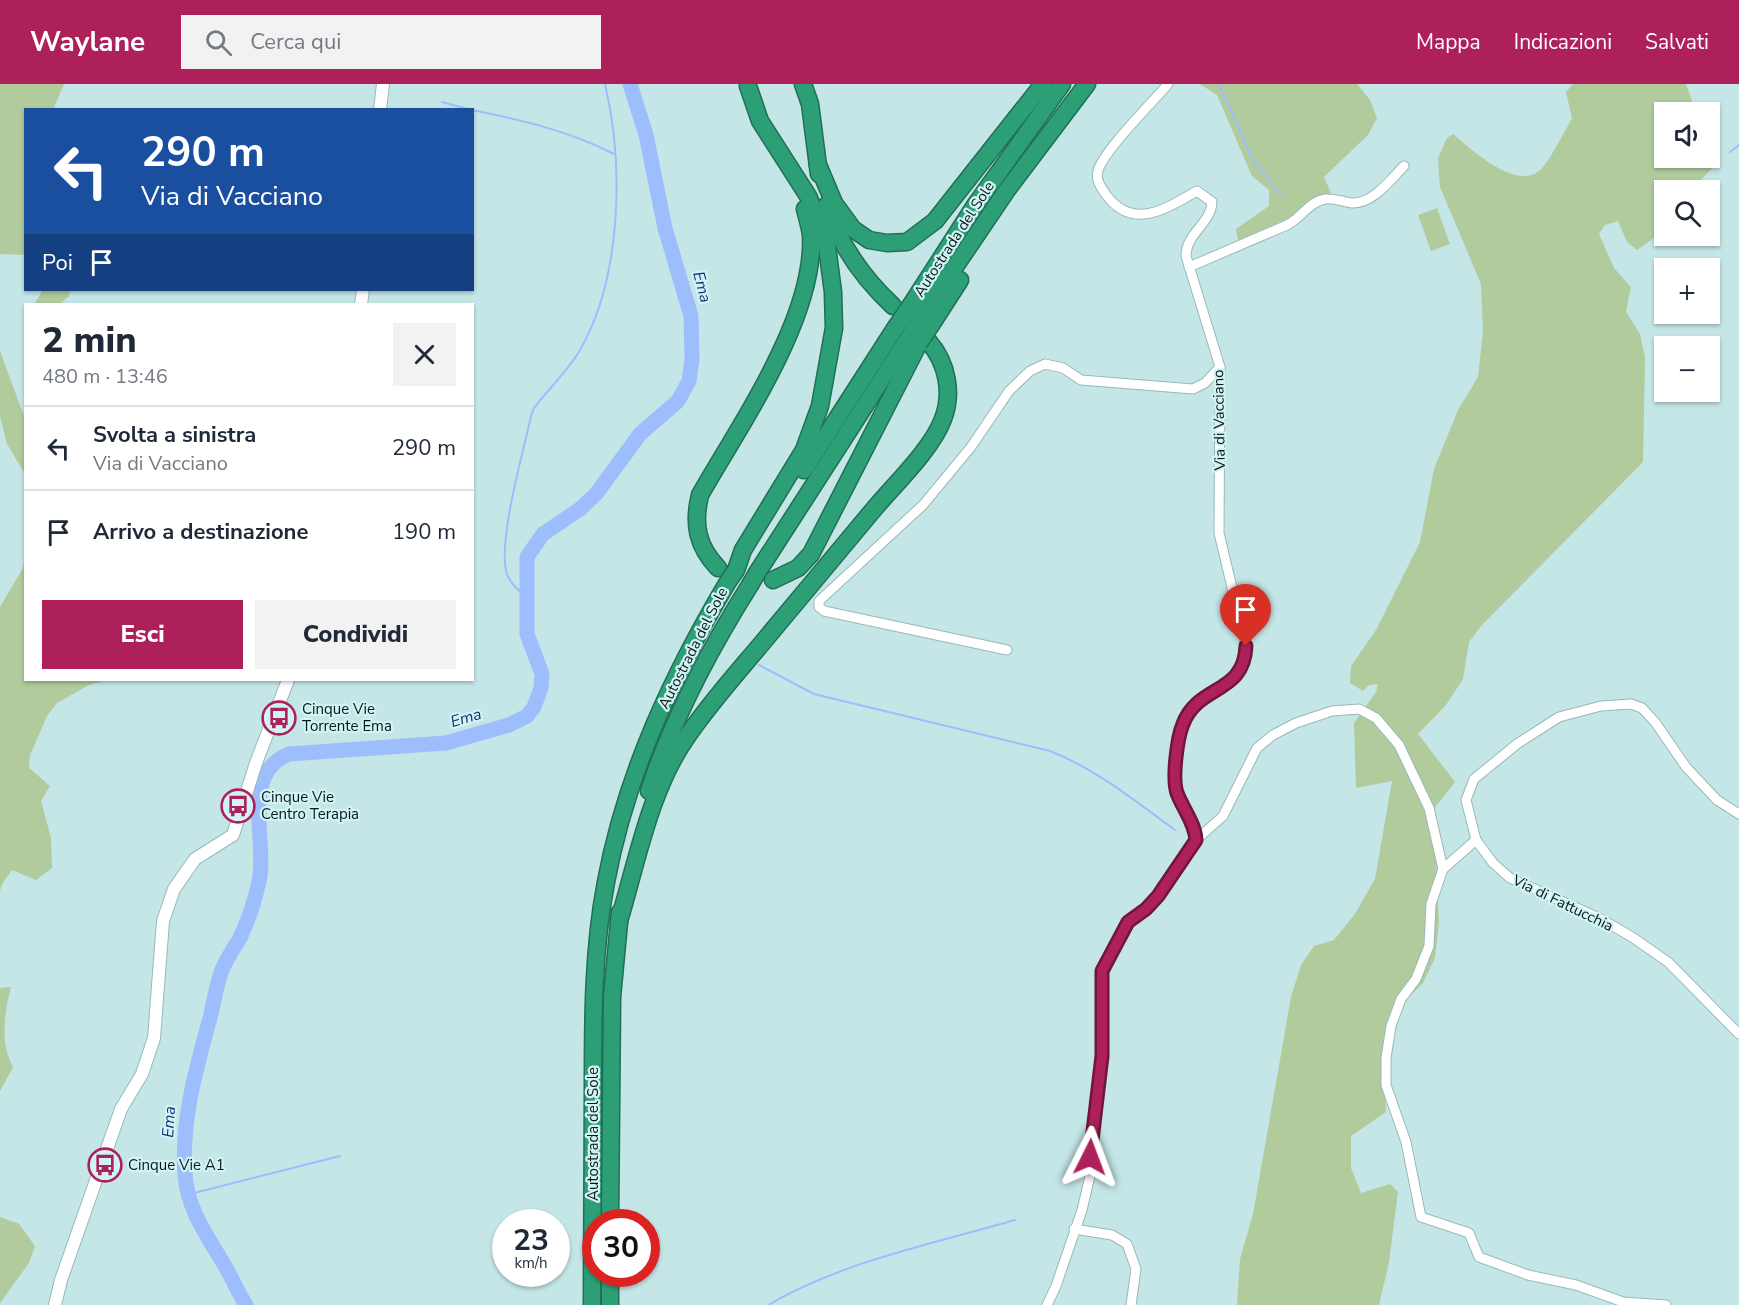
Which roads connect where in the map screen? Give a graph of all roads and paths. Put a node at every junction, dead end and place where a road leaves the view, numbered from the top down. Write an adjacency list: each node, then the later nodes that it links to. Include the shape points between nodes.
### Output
1 (382, 84): 8 (street)
2 (803, 84): 10 (highway, via 810,104)
3 (1043, 84): 10 (highway, via 935,221 907,242 869,240 853,229 834,203)
4 (1062, 84): 14 (highway, Autostrada del Sole, via 976,204)
5 (1087, 84): 14 (highway, Autostrada del Sole, via 1007,190)
6 (1168, 84): 12 (street, Via di Vacciano, via 1097,171 1099,185 1113,203 1134,215 1150,214 1197,191 1207,195 1212,202 1211,212 1186,246)
7 (748, 86): 9 (highway, via 760,121)
8 (380, 108)
9 (786, 160): 17 (highway, via 808,196 826,239 834,328 820,406 804,450); 17 (highway, via 811,235 800,302 784,344 699,495 695,515 702,548)
10 (818, 165): 13 (highway, via 831,216 844,246)
11 (1404, 166): 12 (street, via 1366,201 1325,199 1287,225)
12 (1189, 267): 16 (street, Via di Vacciano)
13 (892, 306)
14 (922, 315): 15 (highway, Autostrada del Sole, bridge)
15 (914, 337): 17 (highway, Autostrada del Sole); 18 (highway, Autostrada del Sole); 18 (highway, via 819,541 798,568); 25 (highway, via 940,359 947,383 947,406 940,426 686,738 653,808)
16 (1220, 367): 19 (street, via 1193,389 1081,380 1063,368 1045,364 1030,371 1009,391 971,447 924,505 819,601 824,610); 22 (street, Via di Vacciano, via 1219,533 1246,646 1245,661 1230,683 1194,704 1182,725 1176,791)
17 (727, 573): 31 (highway, Autostrada del Sole, via 652,730 627,796 606,883 594,998)
18 (760, 579): 25 (highway, Autostrada del Sole, via 711,650 668,738 639,821)
19 (1007, 650)
20 (288, 681): 30 (street, via 233,835 195,859 174,890 163,921 154,1038 141,1074 121,1109)
21 (1739, 814): 23 (street, Via di Fattucchia, via 1717,800 1686,767 1642,708 1631,704 1601,706 1559,717 1474,779 1466,800)
22 (1196, 840): 24 (street, via 1223,816 1257,748 1273,735 1332,711 1359,709 1376,718 1399,745 1429,808); 28 (street, via 1158,896 1128,922 1102,971 1102,1056 1090,1139 1090,1176)
23 (1476, 840): 24 (street); 26 (street, Via di Fattucchia, via 1510,878 1599,918 1668,962)
24 (1443, 869): 35 (street, via 1431,904 1429,946 1416,979 1401,999 1391,1026 1386,1058 1386,1085 1406,1142 1421,1217 1469,1233 1479,1257 1528,1275 1576,1285 1623,1302)
25 (619, 921): 27 (highway, Autostrada del Sole, via 612,997)
26 (1739, 1034)
27 (610, 1209)
28 (1074, 1229): 33 (street); 34 (street, via 1113,1235 1128,1244 1136,1269)
29 (610, 1287): 32 (highway)
30 (55, 1305)
31 (592, 1305)
32 (610, 1305)
33 (1047, 1305)
34 (1131, 1305)
35 (1666, 1305)

